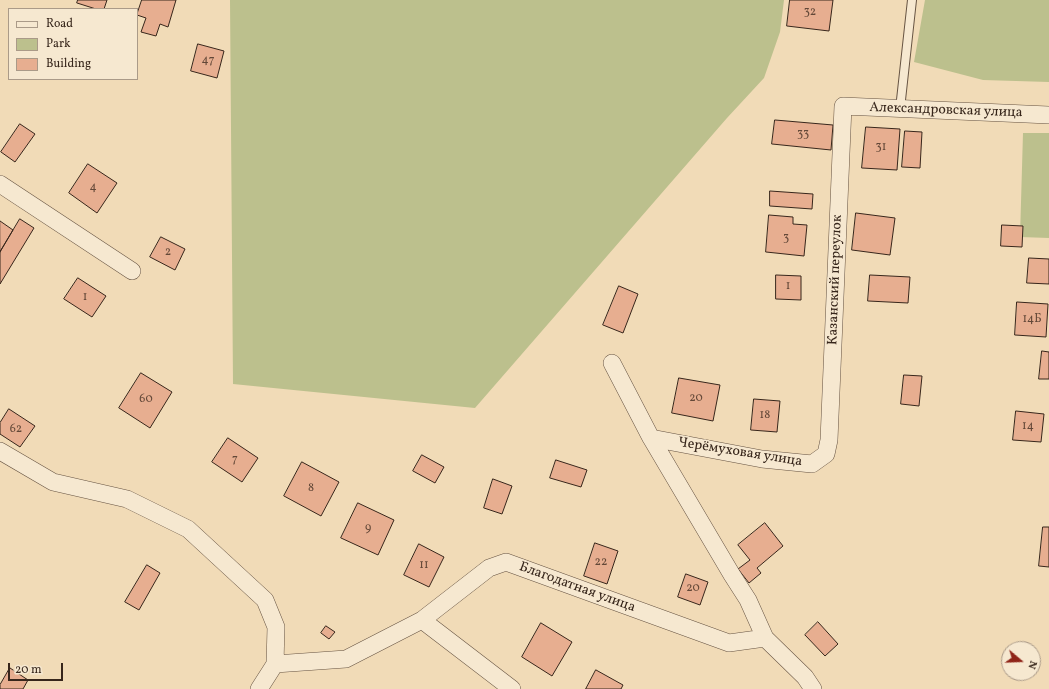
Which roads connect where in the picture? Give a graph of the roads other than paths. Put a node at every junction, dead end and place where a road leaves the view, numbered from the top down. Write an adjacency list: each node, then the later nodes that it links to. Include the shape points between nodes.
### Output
1 (912, 0): 3 (lane)
2 (843, 106): 3 (street, Александровская улица); 10 (street, Казанский переулок)
3 (900, 109): 4 (street, Александровская улица)
4 (1049, 115)
5 (0, 184): 6 (street)
6 (132, 271)
7 (612, 363): 8 (street)
8 (651, 438): 10 (street, Черёмуховая улица, via 762,459 812,464); 12 (street, via 748,600)
9 (0, 451): 13 (street, via 53,482 127,499 188,529 265,600 276,627)
10 (826, 454)
11 (422, 620): 12 (street, Благодатная улица, via 489,568 506,562 729,643); 13 (street, Благодатная улица, via 346,659); 15 (street)
12 (765, 638): 16 (street, via 805,677)
13 (274, 664): 14 (street)
14 (258, 689)
15 (512, 689)
16 (813, 689)

